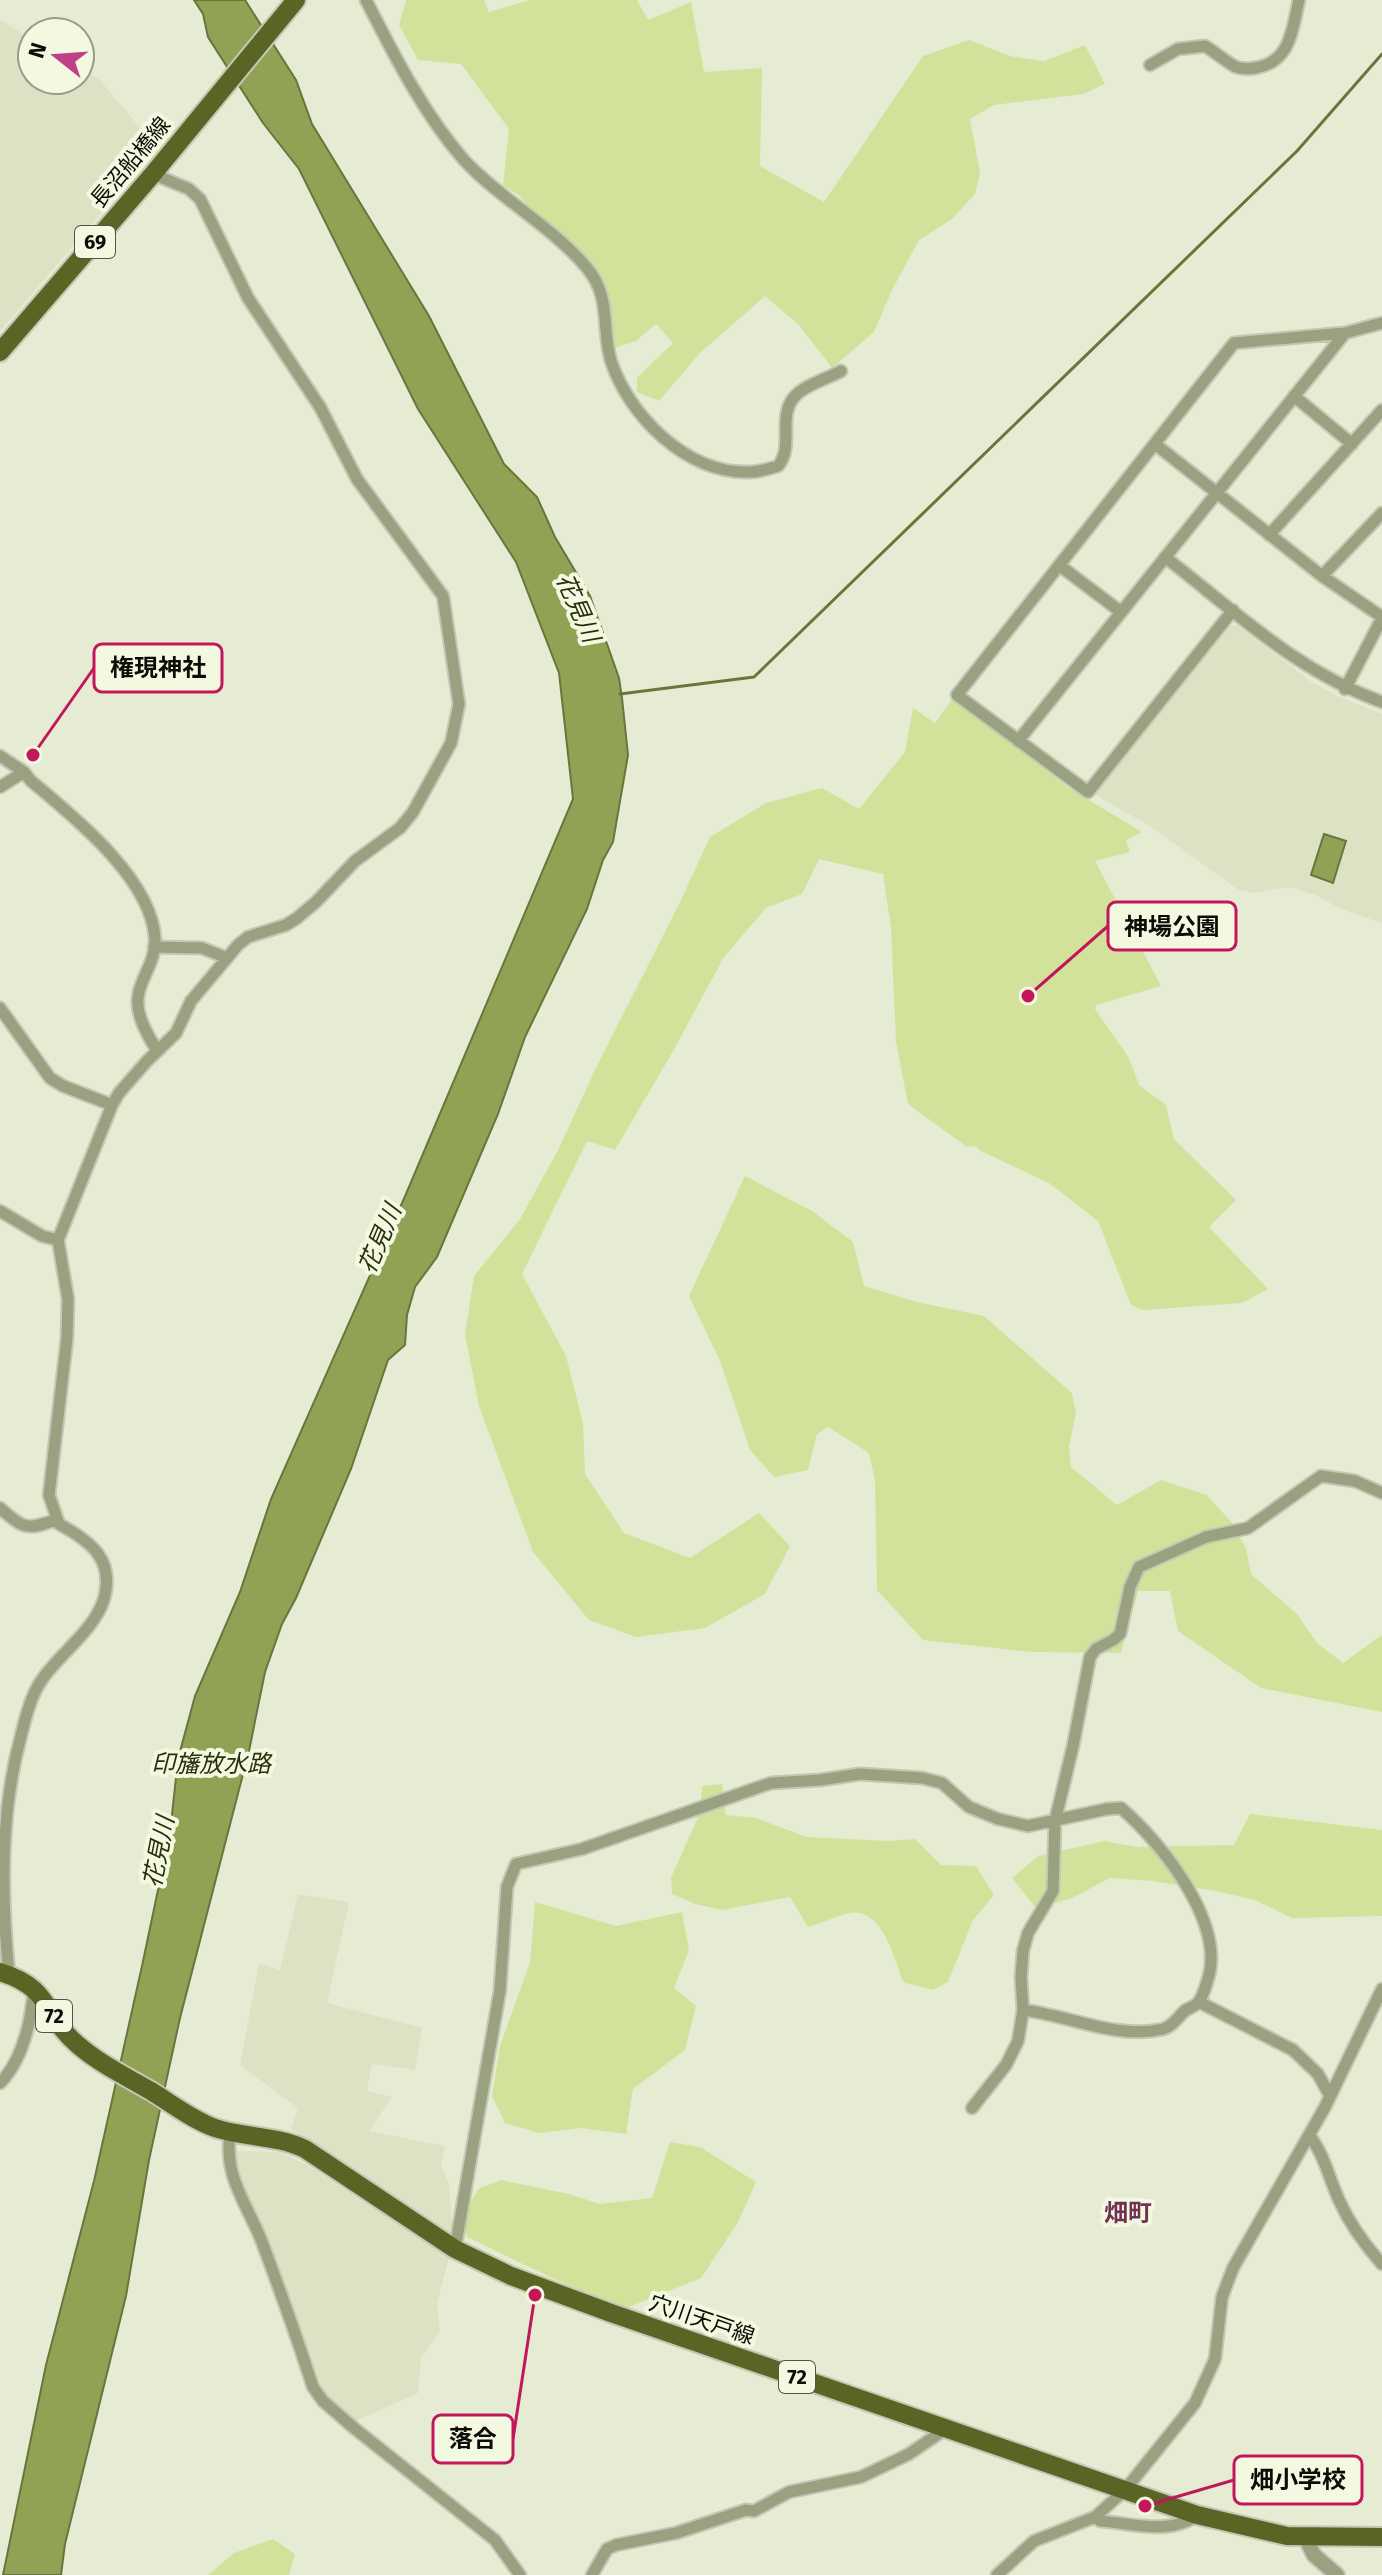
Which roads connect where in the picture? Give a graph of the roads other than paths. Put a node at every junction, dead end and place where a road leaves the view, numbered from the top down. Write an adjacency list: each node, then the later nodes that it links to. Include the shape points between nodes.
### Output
1 (296, 0): 5 (main road, 長沼船橋線 / 69)
2 (366, 0): 9 (street, via 418,96 465,160 587,268 607,315 606,335 617,377 665,439 688,455 734,471 778,466 786,453 787,409 795,395)
3 (1299, 0): 4 (street, via 1290,42 1281,57 1266,66 1235,66 1205,46 1178,49)
4 (1150, 65)
5 (153, 174): 8 (main road, 長沼船橋線 / 69); 30 (street, via 200,199 248,298 320,407 357,479 443,596 459,704 451,743 400,828 355,861 297,918 248,937)
6 (1382, 323): 7 (street)
7 (1345, 333): 10 (street); 12 (street, via 1234,343)
8 (0, 352)
9 (841, 371)
10 (1294, 396): 13 (street); 14 (street)
11 (1382, 410): 13 (street)
12 (1155, 444): 14 (street); 18 (street)
13 (1352, 444): 16 (street)
14 (1216, 493): 16 (street); 17 (street)
15 (1382, 513): 19 (street)
16 (1269, 535): 19 (street)
17 (1165, 557): 20 (street); 21 (street)
18 (1059, 565): 21 (street); 25 (street, via 957,695)
19 (1322, 576): 22 (street)
20 (1233, 610): 23 (street, via 1298,662); 25 (street, via 1088,792)
21 (1121, 612): 25 (street)
22 (1382, 617): 23 (street)
23 (1345, 689): 24 (street)
24 (1382, 702)
25 (1018, 741)
26 (0, 756): 27 (street)
27 (24, 772): 28 (street); 29 (street, via 130,878 153,927)
28 (0, 787)
29 (154, 947): 30 (street, via 202,948); 32 (street, via 138,998)
30 (227, 958): 32 (street, via 191,1001 176,1033)
31 (0, 1008): 33 (street, via 50,1078)
32 (157, 1050): 33 (street)
33 (112, 1105): 35 (street)
34 (0, 1211): 35 (street)
35 (58, 1240): 38 (street, via 68,1299 49,1495)
36 (1382, 1493): 39 (street, via 1355,1481 1321,1476 1248,1528 1206,1537 1139,1567 1120,1634 1090,1657)
37 (0, 1508): 38 (street, via 17,1524 33,1528)
38 (55, 1520): 40 (street, via 100,1553 104,1599 40,1682 28,1711 12,1767)
39 (1055, 1821): 44 (street, via 1121,1808 1144,1828 1206,1923 1212,1961); 45 (street, via 1053,1891 1023,1951); 51 (street, via 1028,1826 998,1819 969,1807 942,1783 860,1774 771,1783 582,1849 516,1864 507,1887 500,1990)
40 (2, 1852): 41 (street)
41 (5, 1973): 42 (main road, 72)
42 (34, 1988): 46 (street, via 19,2052); 49 (main road, 穴川天戸線 / 72, via 76,2044 212,2127)
43 (1382, 1989): 47 (street)
44 (1199, 2002): 45 (street, via 1171,2026 1143,2030 1100,2028); 47 (street, via 1293,2050 1318,2074)
45 (1023, 2010): 48 (street, via 1018,2041 1006,2065)
46 (0, 2083)
47 (1330, 2096): 50 (street)
48 (972, 2108)
49 (230, 2132): 51 (main road, 穴川天戸線 / 72, via 273,2137 305,2149); 59 (street, via 227,2155 234,2182 256,2227 313,2387 354,2428 495,2540)
50 (1309, 2135): 52 (street, via 1356,2234); 54 (street, via 1227,2280 1215,2359 1202,2390)
51 (455, 2249): 53 (main road, 穴川天戸線 / 72, via 558,2295)
52 (1382, 2264)
53 (947, 2428): 54 (main road, 穴川天戸線 / 72); 60 (street, via 861,2477 789,2492 754,2511 616,2545 607,2549)
54 (1125, 2490): 55 (main road, 穴川天戸線 / 72); 56 (street)
55 (1197, 2515): 56 (street, via 1169,2526); 57 (main road, 穴川天戸線 / 72)
56 (1095, 2517): 61 (street, via 1034,2541)
57 (1305, 2537): 58 (main road, 穴川天戸線 / 72); 62 (street, via 1314,2555)
58 (1382, 2537)
59 (520, 2575)
60 (592, 2575)
61 (997, 2575)
62 (1337, 2575)

